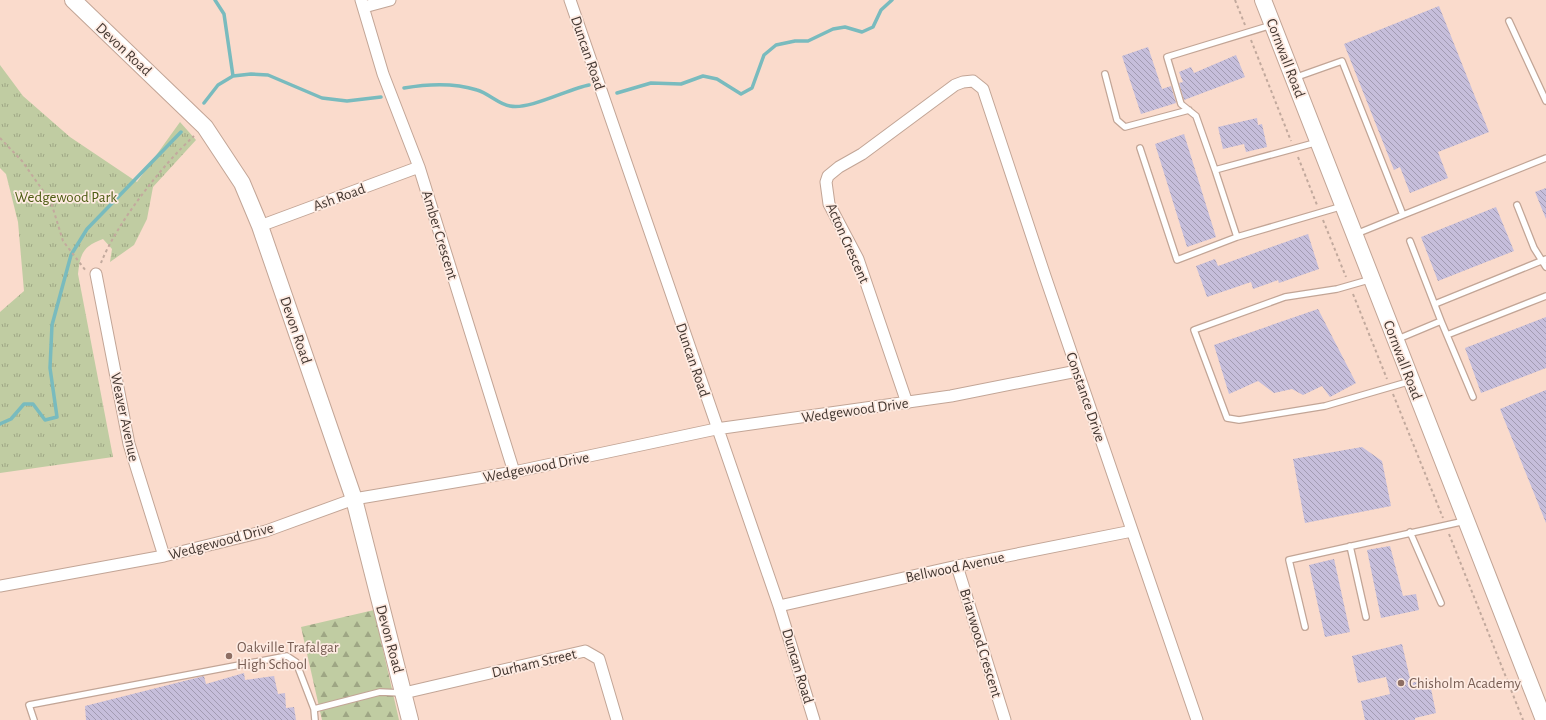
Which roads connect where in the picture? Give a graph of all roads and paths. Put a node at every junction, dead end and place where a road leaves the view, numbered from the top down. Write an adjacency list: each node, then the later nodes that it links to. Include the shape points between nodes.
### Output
1 (73, 0): 15 (street, Devon Road)
2 (390, 0): 6 (street)
3 (570, 0): 47 (street, Duncan Road)
4 (1235, 0): 9 (path)
5 (1263, 0): 8 (street, Cornwall Road)
6 (362, 4): 21 (street, Amber Crescent, via 383,74)
7 (1509, 21): 13 (lane)
8 (1273, 25): 9 (lane); 11 (street, Cornwall Road)
9 (1248, 32): 14 (lane, via 1167,57 1182,104); 19 (path)
10 (1105, 74): 14 (lane, via 1117,120 1125,127)
11 (1294, 78): 17 (street, Cornwall Road); 26 (lane, via 1342,62)
12 (968, 81): 42 (street, Constance Drive, via 983,89); 46 (street, Acton Crescent, via 955,85 862,154 838,167 828,176 826,182 829,204 858,259)
13 (1546, 101)
14 (1189, 110): 22 (lane, via 1196,116)
15 (204, 126): 27 (street, Devon Road, via 242,183); 34 (path, via 182,147 113,236)
16 (0, 138): 33 (path, via 22,161 51,202 63,241)
17 (1318, 142): 19 (lane); 24 (street, Cornwall Road)
18 (1140, 148): 29 (lane, via 1177,260)
19 (1294, 148): 22 (lane); 25 (path)
20 (1546, 158): 26 (lane)
21 (419, 167): 27 (street, Ash Road); 48 (street, Amber Crescent)
22 (1215, 170): 29 (lane)
23 (1518, 205): 31 (lane, via 1534,248)
24 (1343, 206): 25 (lane); 28 (street, Cornwall Road)
25 (1320, 213): 29 (lane); 36 (path)
26 (1403, 215): 28 (lane)
27 (260, 226): 49 (street, Devon Road)
28 (1355, 235): 35 (street, Cornwall Road)
29 (1237, 237)
30 (1410, 241): 38 (lane)
31 (1544, 260): 32 (lane); 38 (lane)
32 (1546, 267)
33 (84, 270)
34 (96, 274): 55 (street, Weaver Avenue, via 129,444)
35 (1372, 279): 36 (lane); 41 (street, Cornwall Road)
36 (1349, 286): 44 (path); 44 (lane, via 1285,297 1194,330 1227,418 1239,420 1325,406)
37 (1546, 296): 40 (lane)
38 (1435, 304): 39 (lane)
39 (1441, 321): 40 (lane); 41 (lane)
40 (1447, 335): 45 (lane)
41 (1396, 340): 43 (street, Cornwall Road)
42 (1077, 371): 46 (street, Wedgewood Drive); 52 (street, Constance Drive)
43 (1412, 381): 44 (lane); 50 (street, Cornwall Road)
44 (1390, 387): 51 (path)
45 (1473, 397)
46 (907, 403): 47 (street, Wedgewood Drive)
47 (716, 429): 48 (street, Wedgewood Drive); 59 (street, Duncan Road)
48 (514, 472): 49 (street, Wedgewood Drive)
49 (354, 499): 55 (street, Wedgewood Drive, via 266,531); 62 (street, Devon Road)
50 (1467, 521): 51 (lane); 72 (street, Cornwall Road)
51 (1445, 525): 53 (lane); 71 (path)
52 (1132, 531): 56 (street, Bellwood Avenue); 70 (street, Constance Drive)
53 (1410, 532): 54 (lane); 58 (lane)
54 (1350, 546): 60 (lane); 61 (lane, via 1289,560)
55 (164, 556): 57 (street, Wedgewood Drive)
56 (957, 566): 59 (street, Bellwood Avenue); 69 (street, Briarwood Crescent)
57 (0, 586)
58 (1441, 603)
59 (779, 606): 68 (street, Duncan Road)
60 (1366, 617)
61 (1305, 627)
62 (404, 693): 63 (lane, via 380,692); 66 (street, Devon Road); 67 (street, Durham Street, via 585,651 599,659)
63 (314, 709): 64 (lane, via 296,662 287,656 29,705); 65 (lane)
64 (34, 720)
65 (314, 720)
66 (410, 720)
67 (617, 720)
68 (814, 720)
69 (1005, 720)
70 (1197, 720)
71 (1523, 720)
72 (1544, 720)

